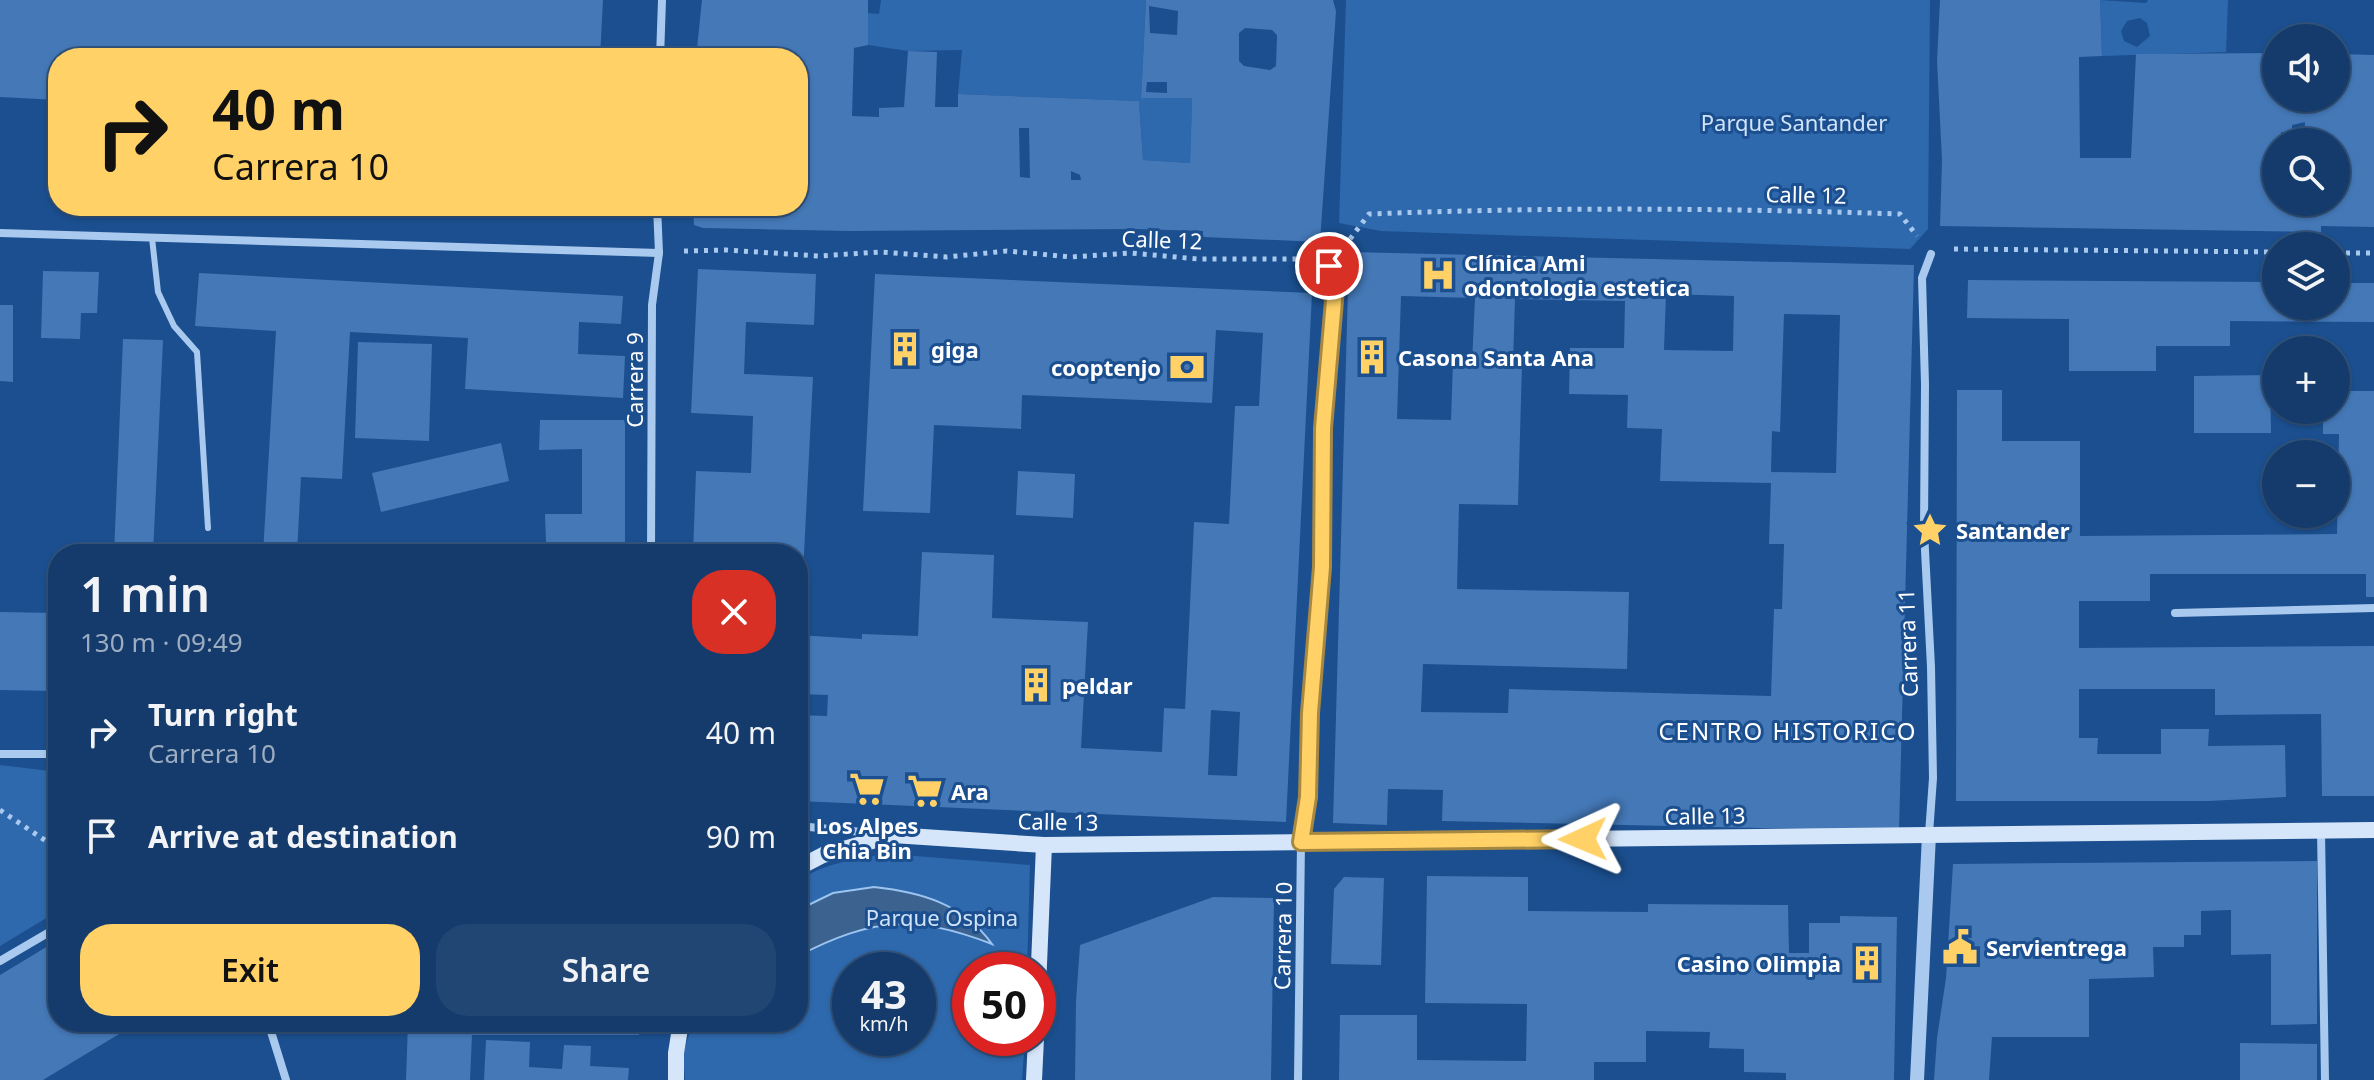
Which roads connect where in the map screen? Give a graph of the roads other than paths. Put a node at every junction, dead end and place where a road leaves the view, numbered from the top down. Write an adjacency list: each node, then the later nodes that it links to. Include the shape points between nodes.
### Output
1 (662, 0): 2 (street)
2 (660, 48)
3 (657, 216): 6 (street, Carrera 9)
4 (0, 233): 5 (street)
5 (152, 238): 6 (street); 9 (lane, via 158,292 174,326 197,352)
6 (659, 253): 10 (street, Carrera 9, via 652,305)
7 (1931, 254): 19 (street, Carrera 11, via 1922,278 1933,778)
8 (1329, 266): 20 (street, Carrera 10, via 1335,289 1323,428 1322,567)
9 (208, 528)
10 (651, 544)
11 (2374, 608): 12 (street)
12 (2175, 613)
13 (0, 754): 14 (street)
14 (48, 754)
15 (808, 827): 18 (street, Calle 13)
16 (2321, 830): 17 (main road, Calle 13); 19 (main road, Calle 13); 36 (street)
17 (2374, 830)
18 (893, 835): 21 (main road, Calle 13); 22 (main road, Calle 13)
19 (1929, 835): 20 (main road, Calle 13); 35 (street, Carrera 11)
20 (1301, 842): 21 (main road, Calle 13); 34 (street, Carrera 10)
21 (1044, 845): 24 (main road)
22 (808, 863)
23 (48, 933): 25 (street)
24 (1040, 952)
25 (0, 961)
26 (271, 1032): 31 (street)
27 (674, 1032): 29 (street)
28 (679, 1032): 29 (main road)
29 (676, 1053): 32 (main road)
30 (1035, 1056): 33 (main road)
31 (286, 1080)
32 (676, 1080)
33 (1034, 1080)
34 (1298, 1080)
35 (1917, 1080)
36 (2325, 1080)

